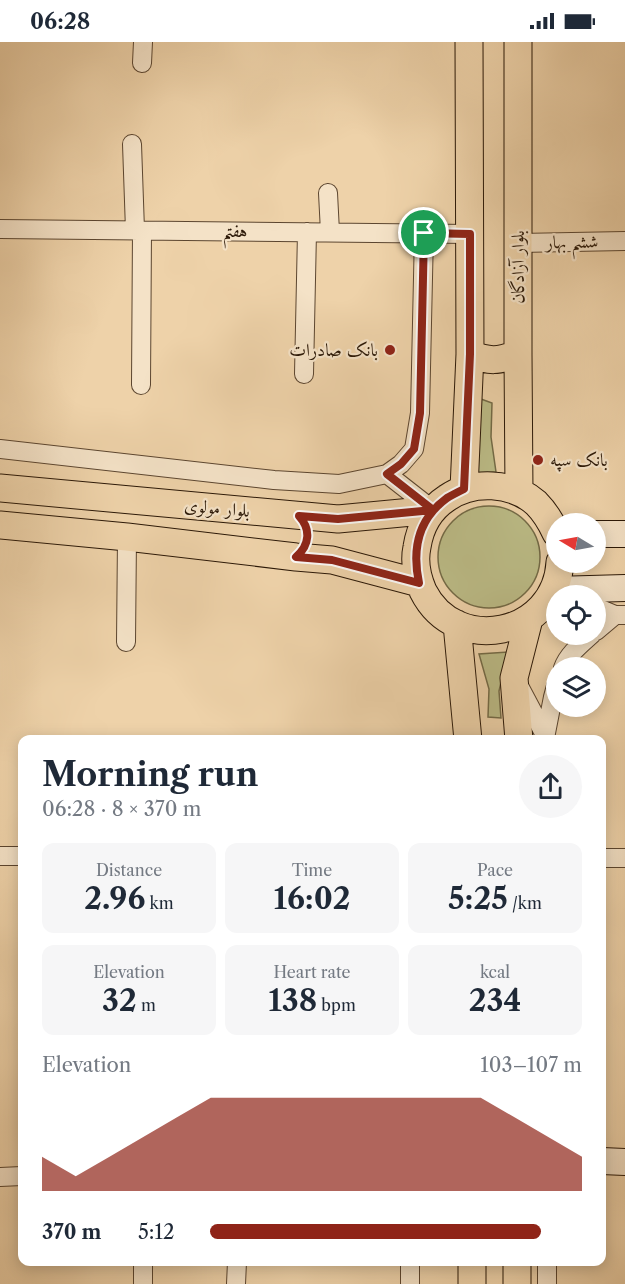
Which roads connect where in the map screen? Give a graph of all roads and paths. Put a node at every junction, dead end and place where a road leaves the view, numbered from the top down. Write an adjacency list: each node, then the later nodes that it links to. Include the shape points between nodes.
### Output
1 (143, 42): 4 (street)
2 (469, 42): 12 (main road)
3 (518, 42): 14 (main road, بلوار آزادگان)
4 (142, 63)
5 (132, 144): 8 (street)
6 (328, 193): 10 (street)
7 (0, 229): 8 (street, هفتم)
8 (139, 231): 9 (street, هفتم); 18 (street)
9 (307, 232): 10 (street, هفتم); 17 (street)
10 (330, 232): 11 (street, هفتم)
11 (424, 233): 12 (street, هفتم); 20 (street, via 420,413 414,449)
12 (470, 234): 15 (main road)
13 (625, 241): 14 (street, ششم بهار)
14 (519, 243): 16 (main road, بلوار آزادگان)
15 (470, 354): 16 (main road, via 501,360); 22 (main road)
16 (518, 354): 23 (main road, بلوار آزادگان)
17 (304, 374)
18 (141, 385)
19 (0, 449): 20 (street, via 274,480 339,484)
20 (387, 474): 24 (street)
21 (0, 488): 26 (main road, بلوار مولوی)
22 (464, 489): 23 (main road, via 501,486); 24 (main road)
23 (519, 492): 25 (main road, via 536,502)
24 (433, 510): 26 (main road, بلوار مولوی, via 338,519); 32 (main road, via 418,537)
25 (546, 514)
26 (299, 516): 31 (main road, via 308,536)
27 (0, 525): 30 (main road)
28 (606, 534): 29 (main road)
29 (625, 534)
30 (126, 537): 31 (main road); 40 (street)
31 (296, 557): 32 (main road, via 332,560)
32 (419, 583): 38 (main road, via 434,607)
33 (625, 588): 34 (main road)
34 (606, 589)
35 (546, 604): 37 (main road)
36 (620, 615): 39 (street)
37 (530, 619): 38 (main road, via 494,632); 45 (main road, via 514,678)
38 (457, 624): 44 (main road)
39 (606, 624)
40 (126, 642)
41 (580, 645): 42 (street)
42 (570, 657)
43 (546, 714): 46 (street)
44 (468, 735)
45 (535, 735)
46 (537, 735)
47 (0, 856): 48 (street)
48 (18, 856)
49 (606, 858): 50 (street)
50 (625, 858)
51 (606, 1161): 52 (main road)
52 (625, 1162)
53 (18, 1176): 54 (street)
54 (0, 1177)
55 (144, 1266): 61 (street)
56 (237, 1266): 62 (street)
57 (410, 1266): 63 (street)
58 (472, 1266): 64 (main road)
59 (517, 1266): 65 (main road)
60 (547, 1266): 66 (street)
61 (143, 1284)
62 (236, 1284)
63 (410, 1284)
64 (472, 1284)
65 (517, 1284)
66 (548, 1284)

